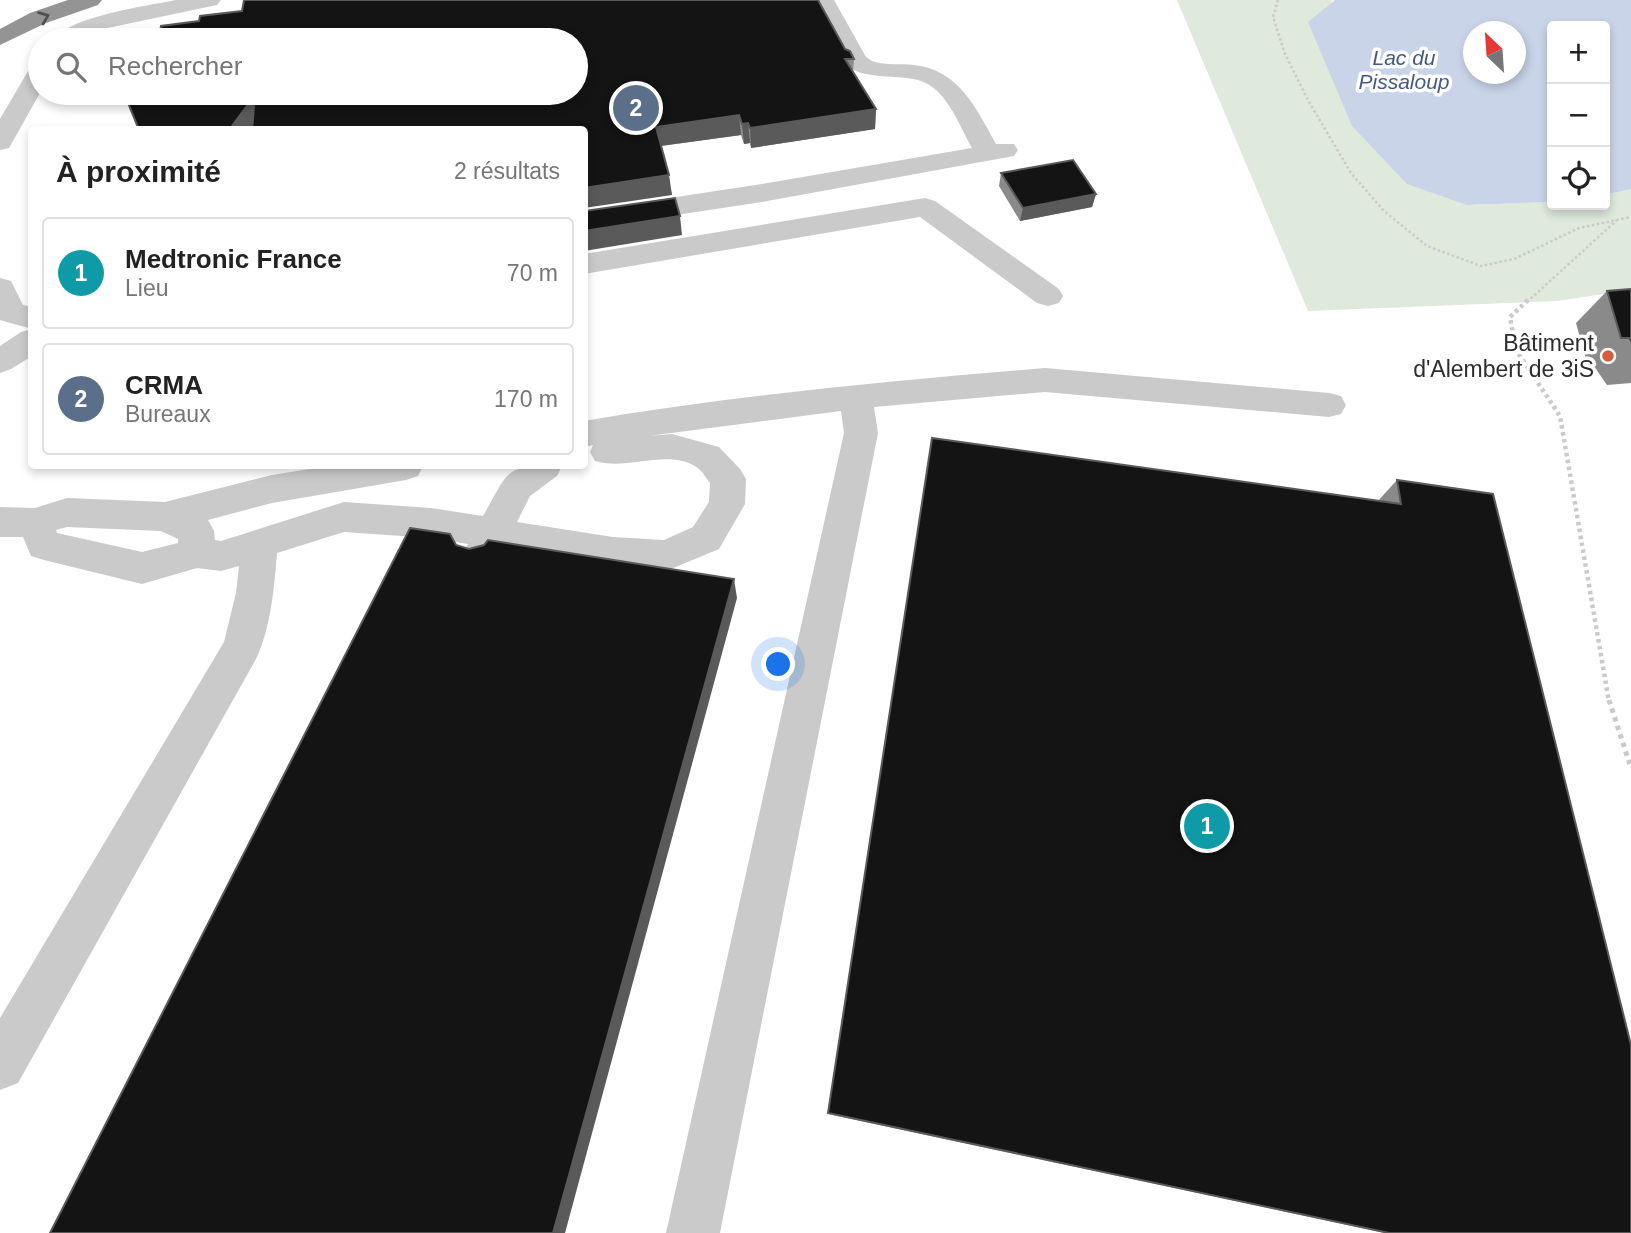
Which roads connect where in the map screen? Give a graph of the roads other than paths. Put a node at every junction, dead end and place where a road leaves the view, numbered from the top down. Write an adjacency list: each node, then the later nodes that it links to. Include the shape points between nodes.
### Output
1 (90, 0): 5 (highway, one-way to 1, via 38,18)
2 (209, 0): 4 (lane)
3 (822, 0): 8 (lane, via 856,62 886,72 934,77 949,88 997,151)
4 (88, 28)
5 (0, 38)
6 (28, 92): 7 (lane)
7 (0, 142)
8 (588, 219)
9 (588, 263): 11 (lane, via 925,207)
10 (0, 288): 12 (lane, via 10,312)
11 (1048, 296)
12 (28, 317)
13 (28, 343): 14 (lane)
14 (0, 361)
15 (856, 396): 16 (lane, via 1045,380); 17 (lane); 27 (lane, via 861,433)
16 (1329, 405)
17 (588, 433)
18 (588, 455): 23 (lane, via 671,447 707,456 728,479 727,504 706,538 666,556 383,518 344,517)
19 (389, 469): 21 (lane, via 272,489)
20 (541, 469): 25 (lane, via 518,485)
21 (165, 517): 22 (lane, via 67,513); 24 (lane, via 196,531)
22 (18, 523): 24 (lane, via 44,545 142,568)
23 (259, 544): 24 (lane, via 221,556); 26 (lane, via 255,593 242,647)
24 (197, 553)
25 (480, 557)
26 (0, 1065)
27 (692, 1233)

